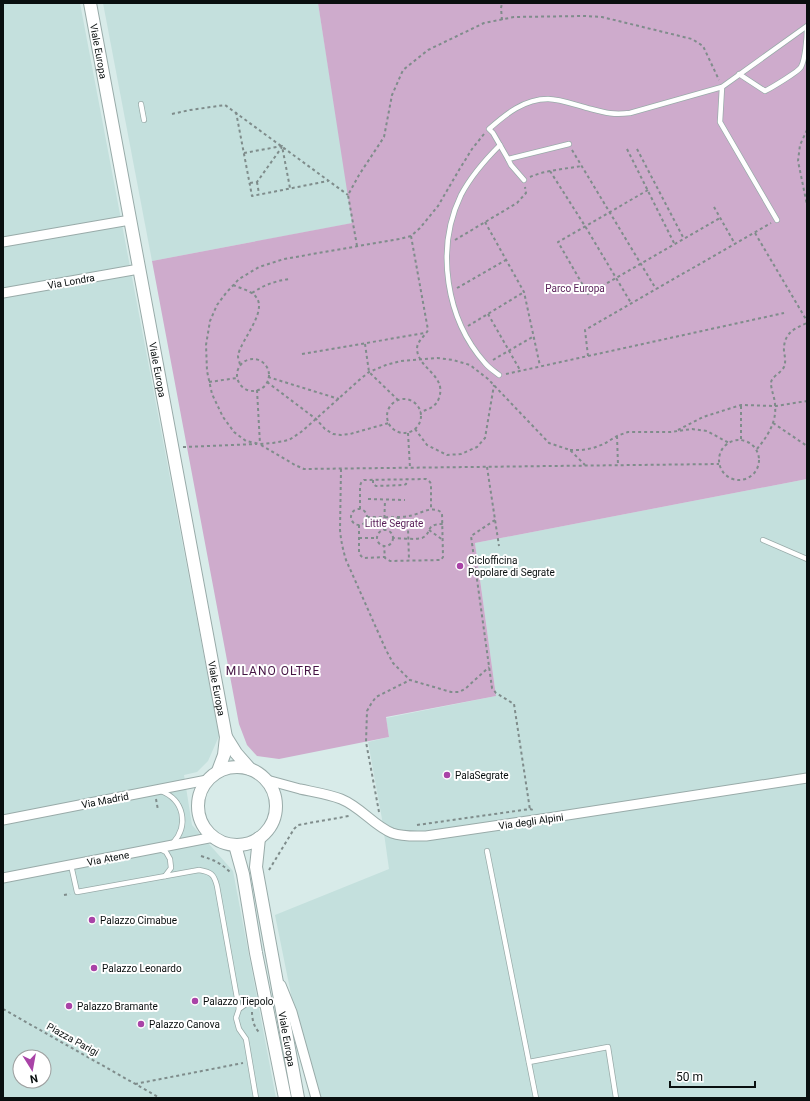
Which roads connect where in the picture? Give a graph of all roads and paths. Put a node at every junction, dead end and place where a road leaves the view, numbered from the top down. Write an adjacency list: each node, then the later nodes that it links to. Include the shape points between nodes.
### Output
1 (90, 3): 35 (street, Viale Europa)
2 (502, 3): 3 (path)
3 (502, 20): 7 (path, via 514,17 602,17 692,39 703,46); 30 (path, via 484,23 428,50 404,70 392,95 384,137)
4 (807, 26): 6 (lane)
5 (807, 29): 6 (lane, via 801,68 764,91)
6 (739, 74): 7 (lane)
7 (722, 87): 12 (lane, via 619,115 550,99 538,100 508,112); 36 (lane, via 720,122)
8 (141, 104): 11 (lane)
9 (236, 112): 10 (path, via 225,105); 16 (path); 19 (path)
10 (172, 114)
11 (144, 120)
12 (489, 128): 15 (lane); 40 (path, via 472,149 438,206)
13 (807, 130): 31 (path, via 800,145 798,161)
14 (568, 144): 20 (lane); 21 (path)
15 (500, 145): 20 (lane); 44 (lane, via 485,160 463,191 453,216)
16 (282, 146): 19 (path); 24 (path); 25 (path); 27 (path)
17 (627, 149): 28 (path)
18 (637, 149): 41 (path)
19 (244, 153): 26 (path)
20 (508, 159): 23 (lane)
21 (582, 166): 22 (path); 33 (path)
22 (550, 171): 23 (path); 38 (path)
23 (524, 180): 37 (path, via 526,193 523,197)
24 (328, 181): 27 (path); 30 (path)
25 (257, 182): 26 (path); 29 (path)
26 (249, 183): 29 (path, via 252,196)
27 (290, 188): 29 (path)
28 (648, 190): 33 (path); 45 (path)
29 (259, 194)
30 (348, 195): 46 (path)
31 (807, 205)
32 (714, 207): 34 (path)
33 (610, 212): 38 (path); 48 (path)
34 (720, 218): 41 (path); 43 (path)
35 (130, 220): 42 (street); 49 (street, Viale Europa)
36 (777, 220): 39 (path)
37 (485, 222): 44 (path); 47 (path)
38 (585, 226): 50 (path); 50 (path, via 558,242 588,294)
39 (754, 232): 43 (path); 61 (path)
40 (411, 236): 46 (path); 63 (path, via 428,330)
41 (684, 239): 45 (path)
42 (3, 242)
43 (735, 244): 53 (path)
44 (448, 245): 54 (lane, via 446,262)
45 (675, 245): 48 (path)
46 (357, 246): 52 (path, via 284,259 259,267 239,279)
47 (506, 260): 54 (path); 55 (path)
48 (641, 264): 50 (path); 53 (path)
49 (139, 269): 56 (street, Via Londra); 99 (street, Viale Europa)
50 (616, 278): 58 (path)
51 (289, 279): 57 (path, via 275,281)
52 (233, 286): 57 (path); 78 (path, via 217,305 210,321 206,345)
53 (656, 289): 58 (path)
54 (450, 292): 62 (lane)
55 (524, 292): 60 (path); 64 (path)
56 (3, 293)
57 (252, 293): 71 (path, via 257,298 258,316 243,343 238,357)
58 (631, 303): 68 (path, via 585,330)
59 (784, 313): 68 (path)
60 (488, 314): 62 (path); 66 (path)
61 (807, 322): 86 (path, via 786,336 785,362 771,382)
62 (462, 329): 70 (lane)
63 (426, 333): 65 (path); 69 (path, via 417,348)
64 (534, 336): 66 (path); 72 (path)
65 (365, 344): 67 (path); 74 (path)
66 (509, 351): 70 (path); 73 (path)
67 (302, 354)
68 (588, 356): 72 (path)
69 (420, 359): 74 (path, via 401,361); 80 (path, via 437,358 470,365); 87 (path, via 441,385 437,404)
70 (486, 364): 75 (lane)
71 (240, 365): 76 (path, via 252,359 259,361 265,364); 77 (path)
72 (540, 366): 73 (path)
73 (520, 370): 75 (path)
74 (370, 372): 82 (path); 83 (path)
75 (498, 375)
76 (268, 377): 79 (path); 82 (path)
77 (237, 378): 78 (path); 81 (path, via 244,388 250,391)
78 (210, 382): 97 (path, via 212,394 223,417 234,432 246,441)
79 (267, 382): 81 (path); 88 (path)
80 (494, 385): 91 (path, via 485,438 477,447 461,454 447,455 426,445); 101 (path, via 549,443)
81 (257, 390): 97 (path)
82 (339, 399): 88 (path)
83 (398, 400): 87 (path, via 412,401); 89 (path, via 388,410)
84 (807, 401): 86 (path)
85 (741, 405): 86 (path); 92 (path, via 703,417); 95 (path)
86 (776, 406): 90 (path)
87 (420, 412): 91 (path, via 421,418)
88 (316, 420): 89 (path, via 333,434 341,435); 97 (path, via 289,440)
89 (389, 423): 93 (path, via 397,431)
90 (773, 423): 98 (path); 100 (path)
91 (415, 429): 93 (path)
92 (677, 431): 94 (path, via 628,432); 96 (path, via 708,431)
93 (408, 433): 106 (path)
94 (617, 436): 101 (path, via 593,448); 104 (path)
95 (741, 440): 96 (path); 100 (path, via 747,441)
96 (729, 443): 102 (path, via 721,452)
97 (260, 444): 99 (path); 107 (path, via 304,469)
98 (807, 446)
99 (172, 447): 136 (street, Viale Europa)
100 (757, 449): 102 (path, via 760,462 755,474 750,478 731,479 721,470)
101 (570, 450): 103 (path)
102 (719, 464): 104 (path)
103 (584, 465): 104 (path); 105 (path)
104 (618, 465)
105 (487, 466): 106 (path); 118 (path)
106 (410, 468): 107 (path)
107 (341, 469): 135 (path, via 341,540 346,560 386,650 393,663)
108 (406, 479): 109 (path); 109 (path, via 404,485 376,486); 114 (path, via 426,479 430,482)
109 (373, 480): 113 (path, via 364,480 361,483)
110 (368, 499): 111 (path)
111 (385, 500): 112 (path); 115 (path)
112 (405, 500)
113 (360, 509): 116 (path); 120 (path, via 354,511 351,518)
114 (431, 510): 117 (path, via 408,517); 119 (path, via 439,510 442,513)
115 (384, 516): 116 (path); 117 (path); 122 (path)
116 (366, 517): 120 (path, via 365,522)
117 (396, 517): 126 (path, via 408,527)
118 (495, 520): 130 (path); 134 (path, via 471,536)
119 (443, 524): 121 (path, via 434,525); 127 (path)
120 (359, 525): 123 (path)
121 (429, 530): 126 (path, via 423,537); 127 (path)
122 (384, 531): 124 (path, via 379,533); 125 (path, via 390,533)
123 (359, 538): 124 (path); 131 (path, via 359,552 362,557)
124 (377, 538): 129 (path, via 379,544)
125 (392, 538): 126 (path); 129 (path, via 391,543)
126 (409, 538): 133 (path)
127 (443, 540): 133 (path, via 441,560)
128 (763, 540): 132 (lane)
129 (384, 546): 131 (path)
130 (499, 546)
131 (385, 557): 133 (path, via 390,561)
132 (807, 559)
133 (409, 560)
134 (489, 667): 135 (path, via 459,692); 145 (path, via 492,688 514,704)
135 (410, 680): 143 (path, via 376,697 367,711 366,742)
136 (226, 737): 137 (street, Viale Europa); 138 (street, Viale Europa, via 224,755)
137 (250, 769): 138 (street, Viale Europa, via 234,766); 141 (street, Viale Europa)
138 (218, 771): 140 (street, Viale Europa)
139 (807, 778): 145 (street, Via degli Alpini)
140 (207, 780): 142 (street, Via Madrid); 146 (street, Viale Europa, via 199,794 198,810 203,825)
141 (267, 780): 145 (street, Via degli Alpini, via 342,799 392,833 408,836 426,836); 147 (street, via 273,790 276,811 270,826)
142 (157, 790): 144 (street, Via Madrid); 149 (lane, via 168,794 177,802 182,815 182,827)
143 (379, 815)
144 (3, 820)
145 (532, 821)
146 (214, 837): 148 (street); 149 (street, Via Atene)
147 (259, 838): 148 (street); 157 (street, Viale Europa, via 256,867)
148 (235, 845): 158 (street, Viale Europa, via 243,874)
149 (170, 846): 150 (street, Via Atene)
150 (159, 848): 153 (street, Via Atene); 155 (lane, via 166,852 170,859 171,868)
151 (487, 851): 162 (lane)
152 (201, 856): 154 (path, via 214,860)
153 (71, 865): 155 (lane, via 77,892); 156 (street, Via Atene)
154 (232, 874)
155 (165, 876): 160 (lane, via 199,870 208,871 215,878)
156 (3, 878)
157 (276, 973): 167 (street, Viale Europa); 168 (street, via 292,1012)
158 (267, 1007): 160 (lane, via 256,1003 246,1004); 166 (street, Viale Europa)
159 (3, 1009): 163 (path, Piazza Parigi)
160 (239, 1009): 161 (lane, via 236,1018 239,1029 246,1039)
161 (250, 1061): 163 (path); 165 (lane)
162 (529, 1062): 169 (lane); 170 (lane, via 608,1047)
163 (135, 1084): 164 (path, Piazza Parigi)
164 (160, 1098)
165 (256, 1098)
166 (285, 1098)
167 (298, 1098)
168 (316, 1098)
169 (536, 1098)
170 (616, 1098)

